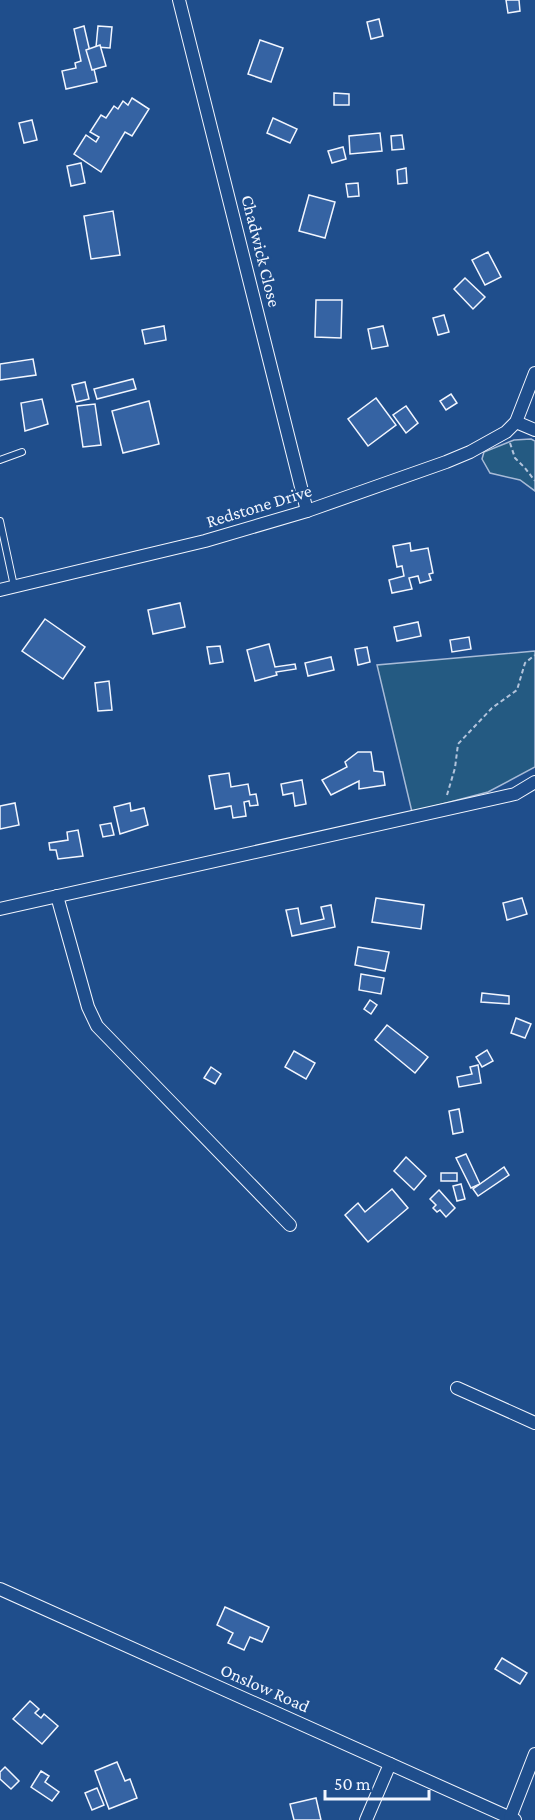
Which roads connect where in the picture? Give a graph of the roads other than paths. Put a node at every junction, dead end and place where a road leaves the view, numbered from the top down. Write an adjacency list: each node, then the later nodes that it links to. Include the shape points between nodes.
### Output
1 (179, 0): 7 (street, Chadwick Close)
2 (535, 373): 3 (street)
3 (516, 422): 4 (street); 7 (street, Redstone Drive, via 470,452)
4 (535, 430)
5 (22, 452): 6 (lane)
6 (0, 460)
7 (307, 511): 9 (street, Redstone Drive, via 149,556)
8 (0, 520): 9 (lane)
9 (14, 587): 10 (street, Redstone Drive)
10 (0, 590)
11 (535, 782): 12 (street, via 515,794)
12 (57, 896): 13 (street); 14 (street, via 88,1007 97,1026)
13 (0, 909)
14 (290, 1225)
15 (456, 1388): 16 (street)
16 (535, 1424)
17 (0, 1588): 19 (street, Onslow Road)
18 (535, 1754): 20 (street)
19 (390, 1764): 20 (street, Onslow Road); 21 (street)
20 (513, 1819)
21 (366, 1820)

